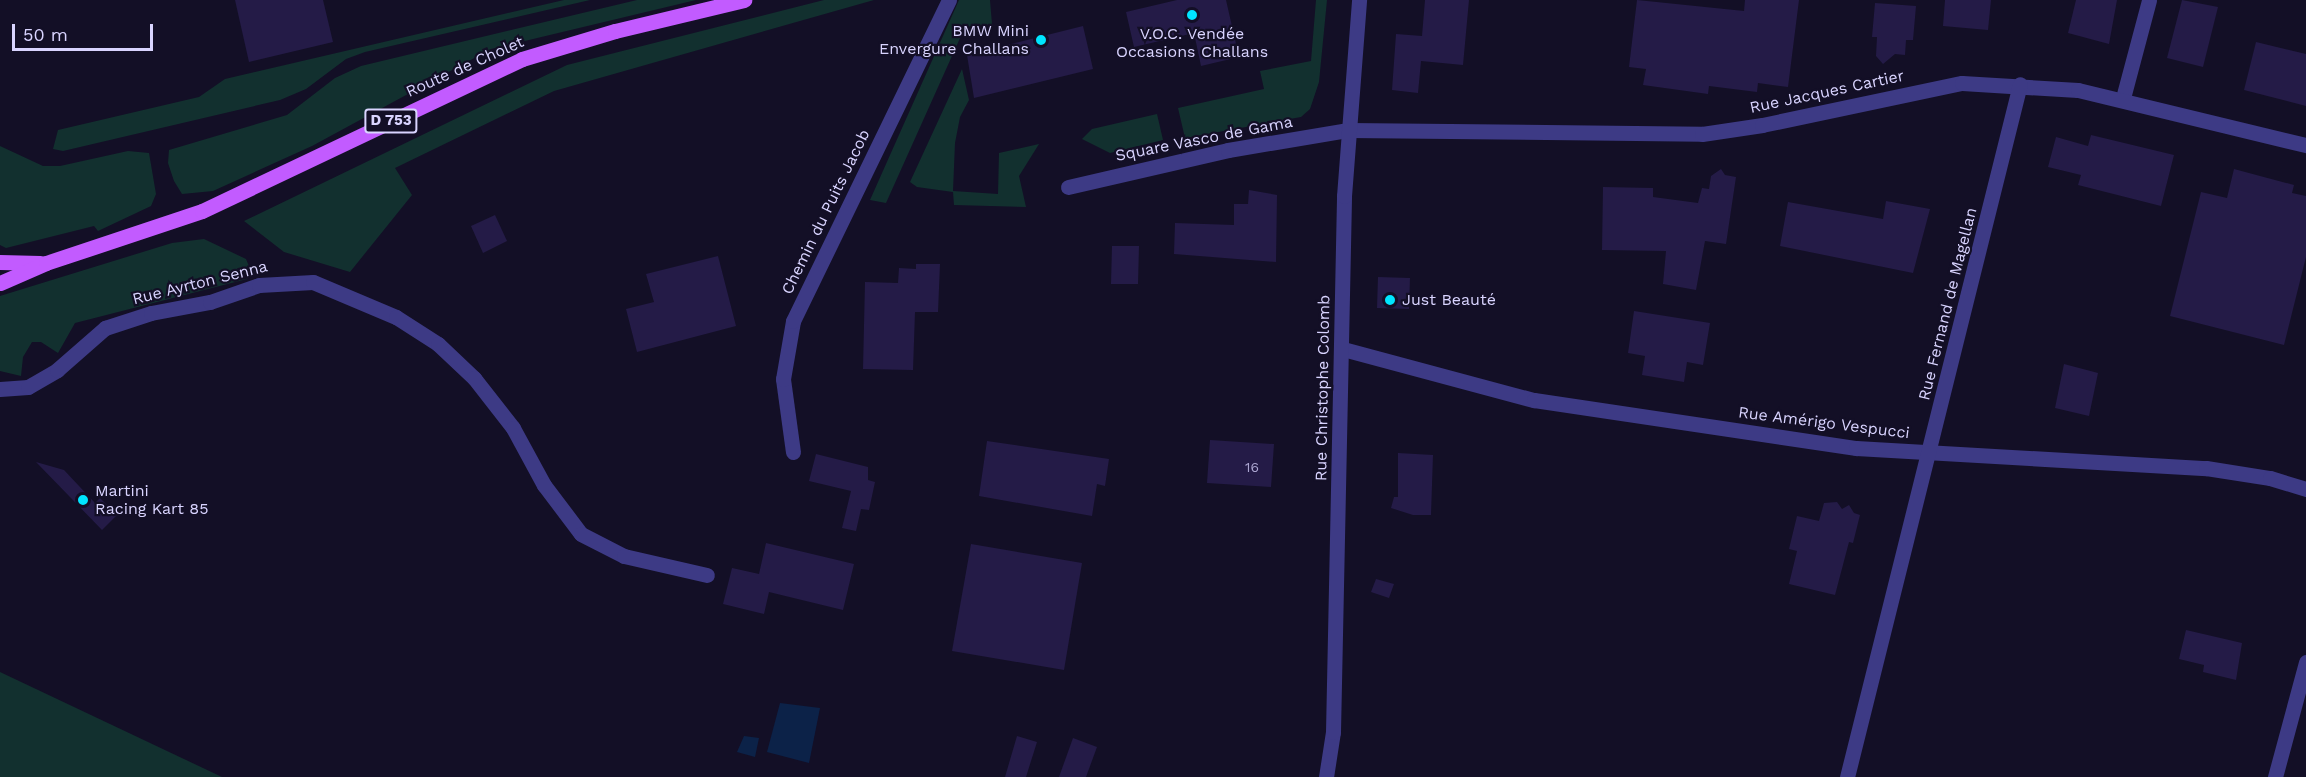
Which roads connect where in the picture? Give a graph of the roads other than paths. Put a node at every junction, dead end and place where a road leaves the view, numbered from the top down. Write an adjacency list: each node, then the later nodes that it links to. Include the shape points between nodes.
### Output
1 (744, 0): 11 (main road, Route de Cholet / D 753, via 615,31 522,59 202,211)
2 (949, 0): 15 (street, Chemin du Puits Jacob, via 793,321 783,379)
3 (1359, 0): 7 (street, Rue Christophe Colomb)
4 (2149, 0): 6 (street)
5 (2020, 84): 6 (street, Rue Jacques Cartier); 7 (street, Rue Jacques Cartier, via 1950,84 1762,125 1702,134); 16 (street, Rue Fernand de Magellan)
6 (2123, 98): 8 (street, Rue Jacques Cartier)
7 (1348, 130): 9 (street, Square Vasco de Gama, via 1228,150); 13 (street, Rue Christophe Colomb)
8 (2306, 145)
9 (1068, 188)
10 (0, 262): 11 (main road, Route de Cholet / D 753)
11 (46, 262): 12 (main road, Route de Cholet / D 753)
12 (0, 283)
13 (1343, 349): 16 (street, Rue Amérigo Vespucci, via 1534,400 1856,448); 20 (street, Rue Christophe Colomb, via 1333,732)
14 (0, 389): 18 (street, Rue Ayrton Senna, via 28,387 57,370 105,328 151,313 210,302 259,285 313,282 396,317 438,344 474,378 513,428 544,485 581,534 624,556)
15 (793, 452)
16 (1930, 455): 17 (street, Rue Amérigo Vespucci, via 2206,468 2270,478); 21 (street, Rue Fernand de Magellan)
17 (2306, 489)
18 (707, 575)
19 (2306, 662): 22 (street)
20 (1326, 777)
21 (1847, 777)
22 (2276, 777)

